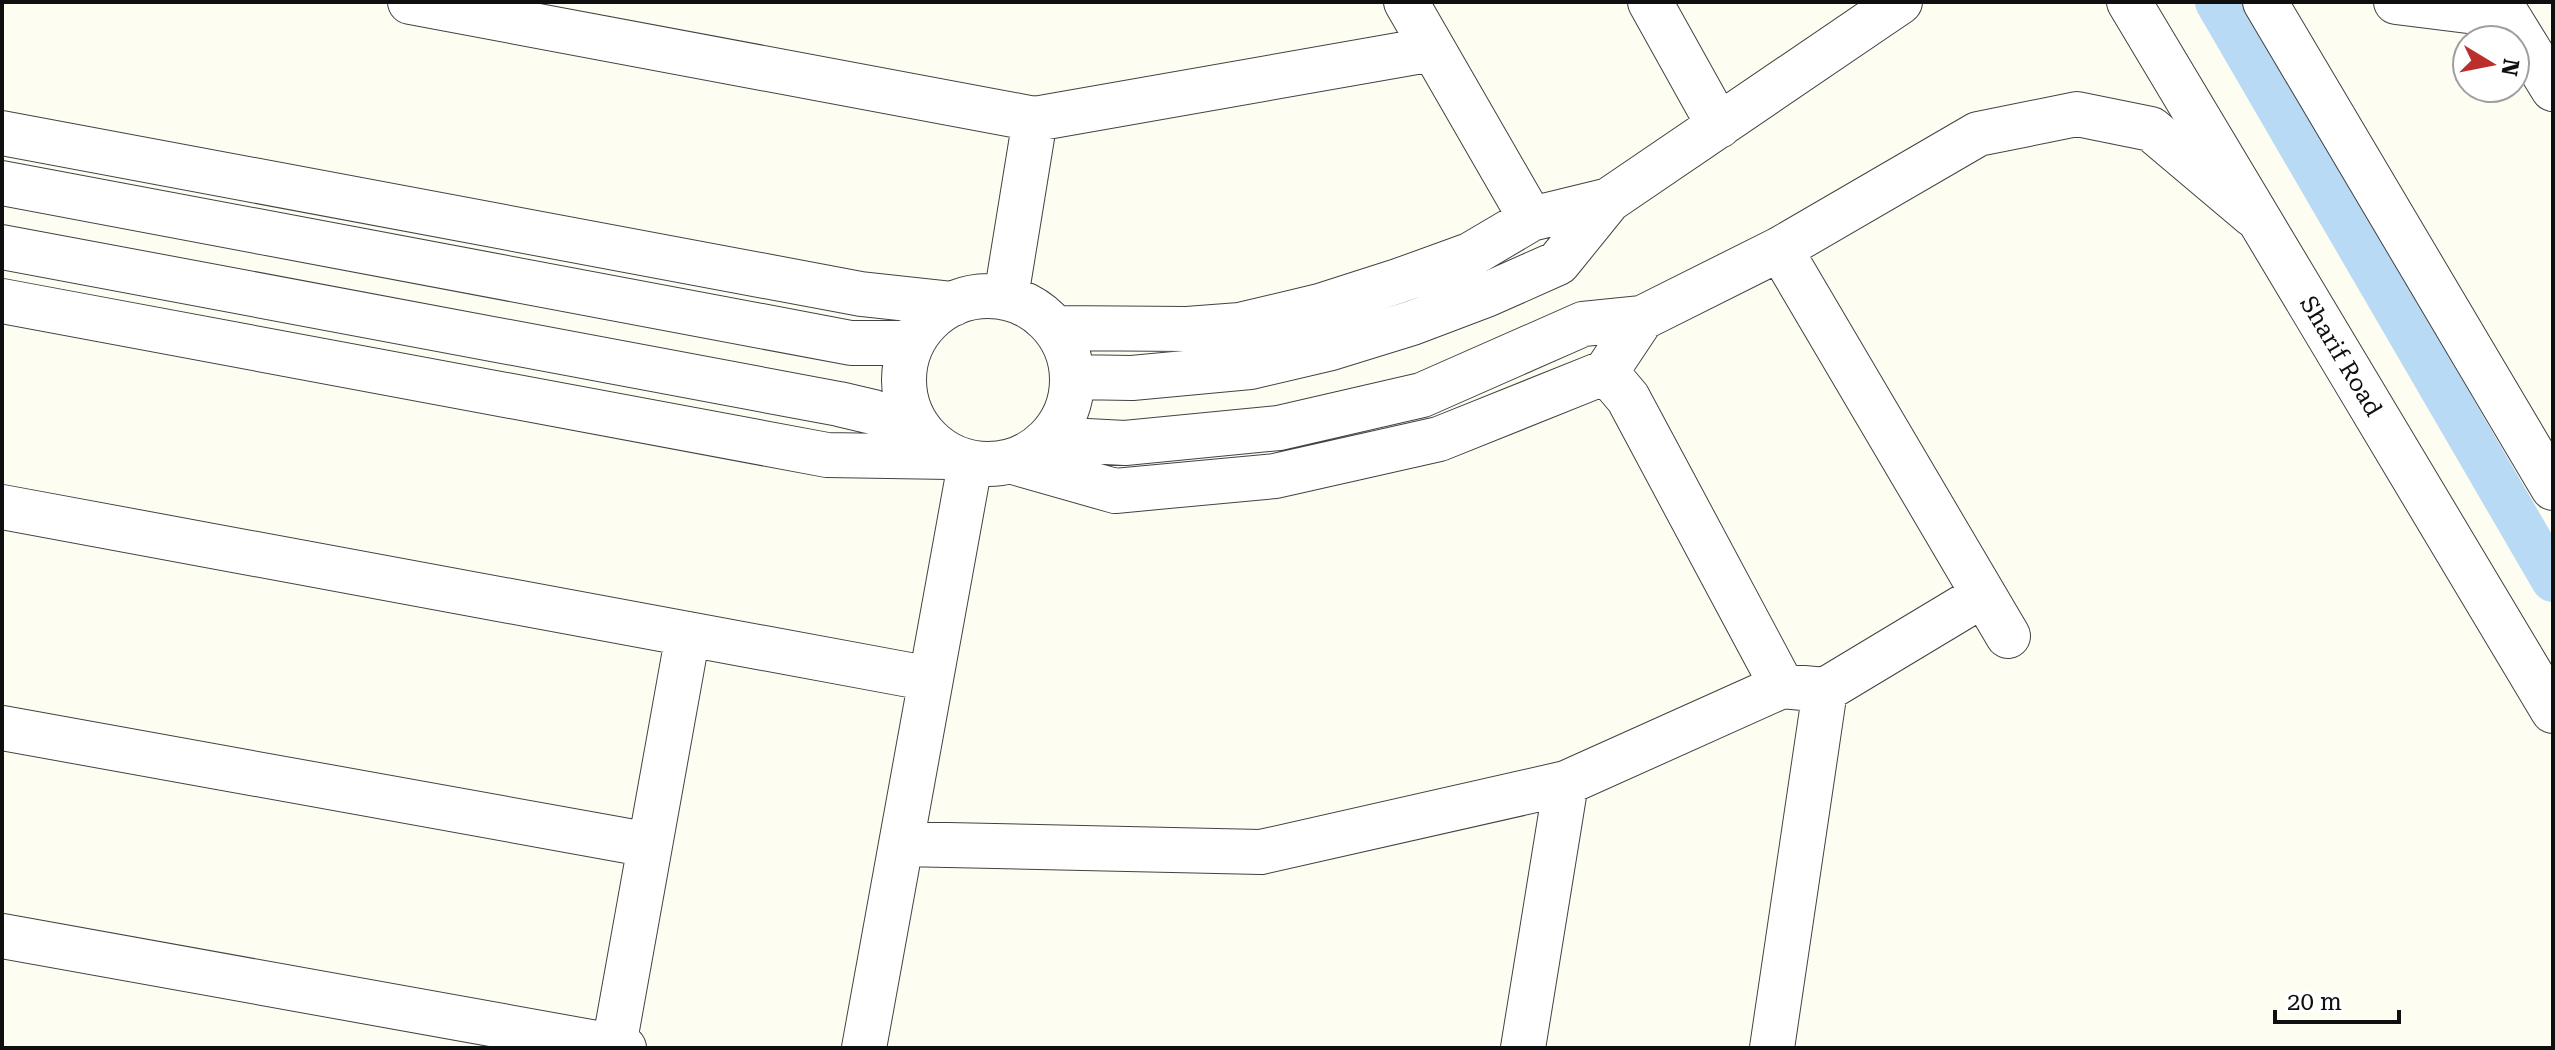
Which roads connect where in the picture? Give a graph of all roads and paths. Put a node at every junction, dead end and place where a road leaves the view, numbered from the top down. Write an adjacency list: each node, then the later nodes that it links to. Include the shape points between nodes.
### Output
1 (410, 2): 10 (street)
2 (1406, 2): 8 (street)
3 (1650, 2): 11 (street)
4 (1900, 2): 11 (street)
5 (2129, 2): 16 (street, Sharif Road)
6 (2265, 2): 31 (street)
7 (2396, 2): 9 (street, via 2508,16)
8 (1433, 49): 10 (street); 15 (street)
9 (2553, 89)
10 (1035, 119): 19 (street)
11 (1719, 126): 14 (street)
12 (2, 133): 21 (street, via 861,294)
13 (2, 183): 24 (street, via 851,343)
14 (1609, 200): 15 (street); 26 (street, via 1558,263 1412,323 1250,367 1132,378)
15 (1531, 219): 23 (street, via 1470,255 1427,271 1240,325)
16 (2262, 223): 18 (street, via 2151,129 2077,114 1978,134); 39 (street, Sharif Road)
17 (2, 247): 27 (street, via 839,404)
18 (1780, 249): 22 (street); 33 (street)
19 (1006, 297): 21 (street, via 984,295); 23 (street, via 1027,305)
20 (2, 301): 29 (street, via 827,455)
21 (953, 304): 24 (street, via 924,324)
22 (1642, 318): 25 (street); 28 (street, via 1583,324 1422,395 1279,428 1125,443)
23 (1054, 328): 26 (street, via 1069,355)
24 (912, 343): 27 (street, via 903,386)
25 (1606, 372): 30 (street, via 1439,439 1275,476 1115,491); 37 (street, via 1628,398)
26 (1072, 377): 28 (street, via 1071,397)
27 (918, 428): 29 (street, via 932,444)
28 (1049, 439): 30 (street)
29 (960, 460): 30 (street); 36 (street)
30 (1013, 462)
31 (2553, 488)
32 (2, 507): 34 (street)
33 (1983, 595): 35 (street); 38 (street)
34 (688, 634): 36 (street); 43 (street)
35 (2008, 636)
36 (931, 679): 42 (street)
37 (1782, 686): 38 (street); 41 (street)
38 (1825, 690): 48 (street)
39 (2553, 711)
40 (2, 728): 43 (street)
41 (1566, 783): 42 (street, via 1261,852); 47 (street)
42 (901, 844): 46 (street)
43 (650, 845): 45 (street)
44 (2, 936): 45 (street)
45 (619, 1047)
46 (864, 1048)
47 (1523, 1048)
48 (1772, 1048)

